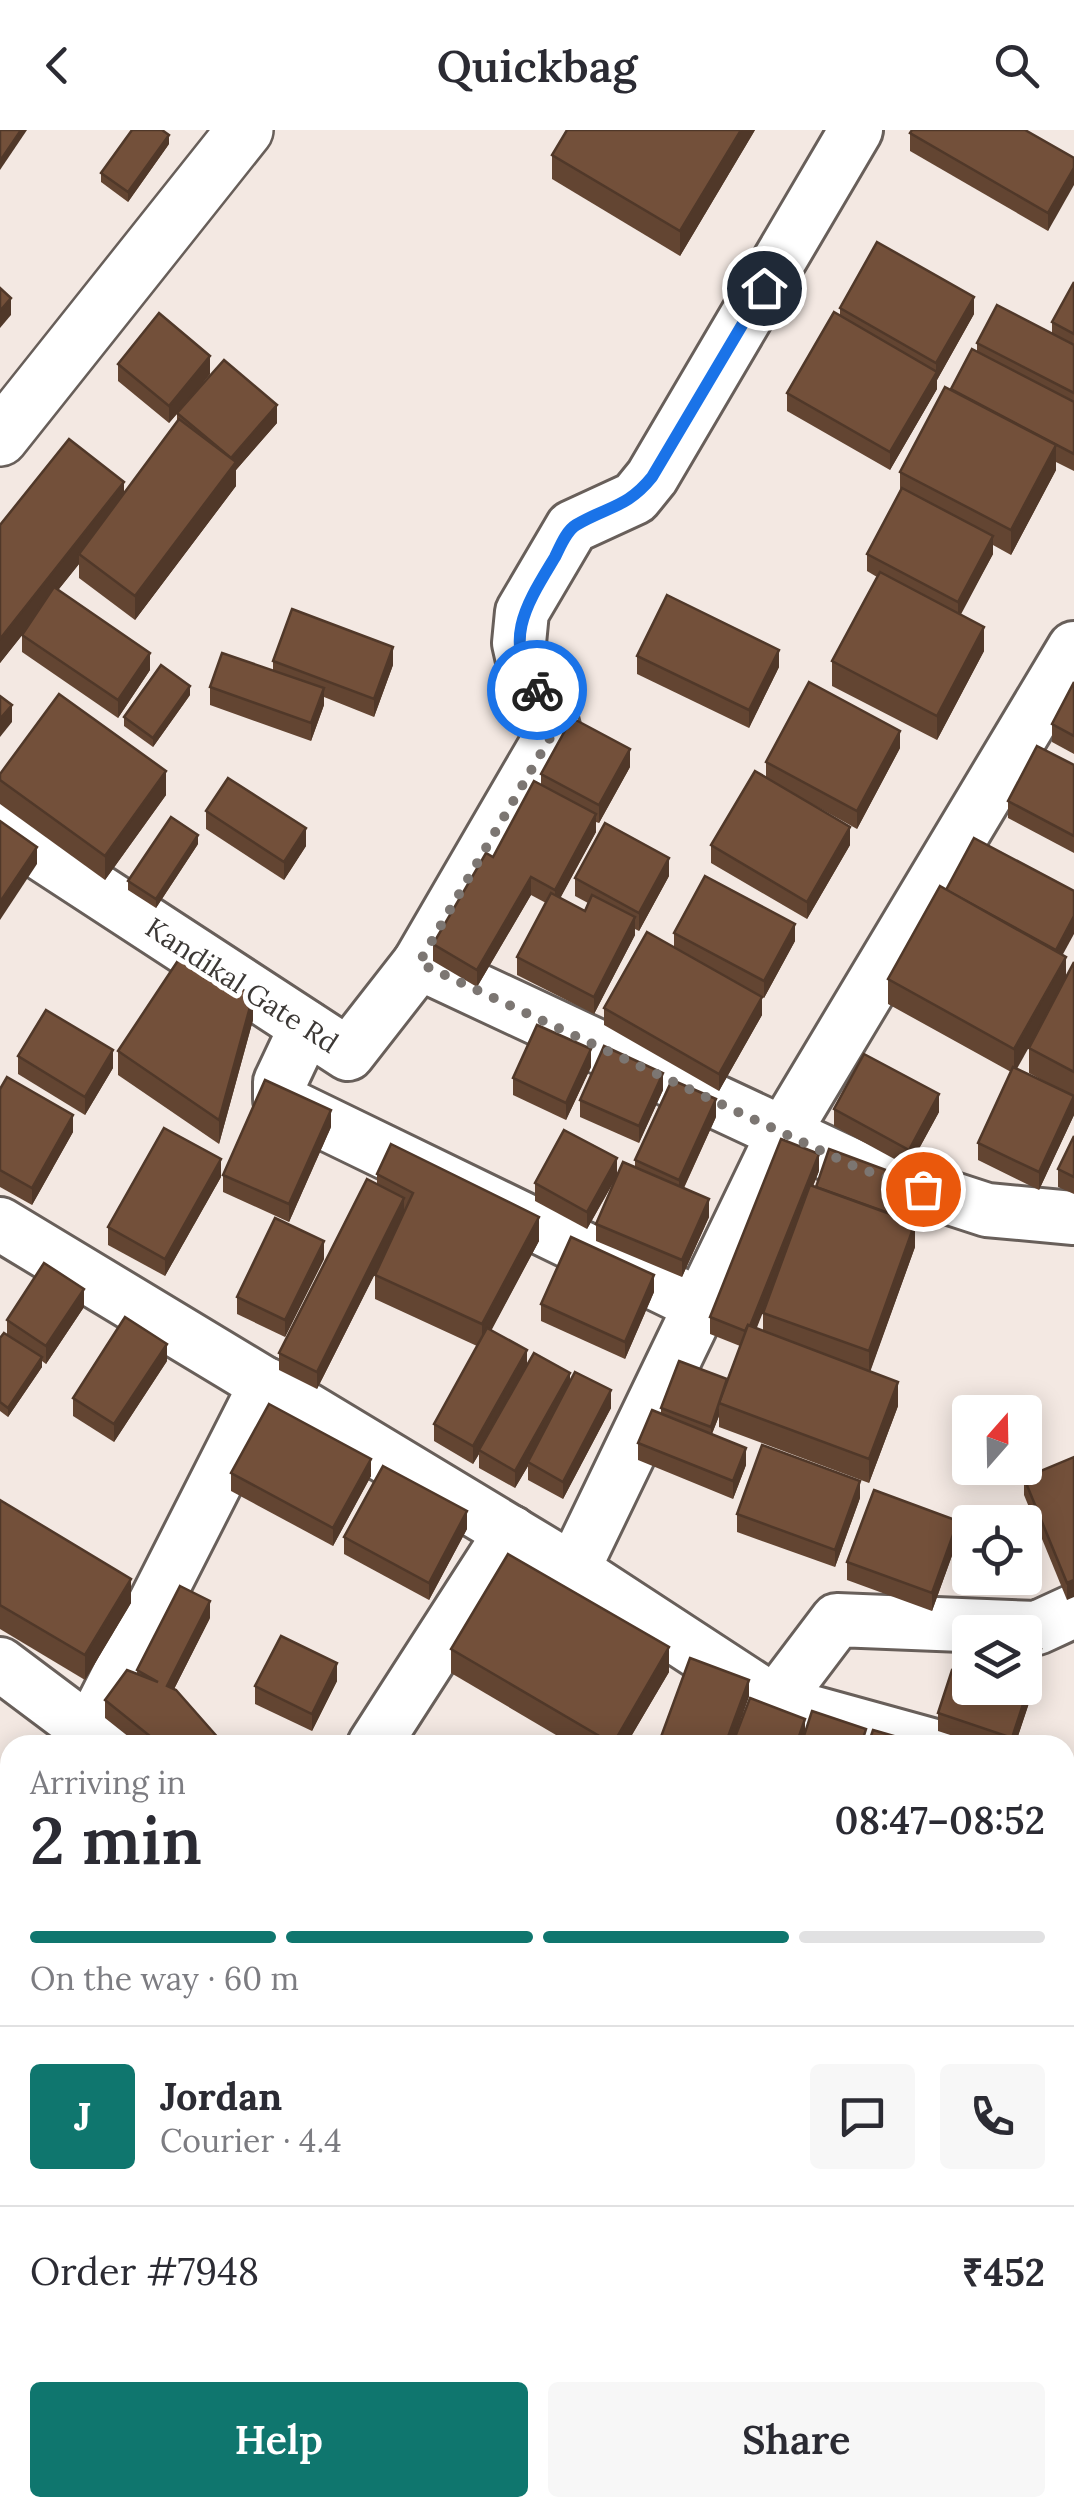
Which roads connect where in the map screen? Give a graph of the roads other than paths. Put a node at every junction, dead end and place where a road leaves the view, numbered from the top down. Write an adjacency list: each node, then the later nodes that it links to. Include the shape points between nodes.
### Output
1 (244, 130): 3 (street)
2 (856, 130): 6 (street, via 652,477 635,498 572,526 522,612 526,674 547,704 554,731)
3 (0, 438)
4 (1074, 648): 8 (street)
5 (0, 827): 7 (street, Kandikal Gate Rd)
6 (419, 963): 7 (street, Kandikal Gate Rd, via 348,1054); 8 (street)
7 (306, 1027): 11 (street, via 280,1082 280,1099)
8 (784, 1132): 9 (street, via 858,1168 987,1210); 11 (street)
9 (1074, 1218)
10 (0, 1224): 12 (street)
11 (700, 1305): 14 (street)
12 (266, 1384): 13 (street); 19 (street)
13 (511, 1532): 14 (street); 20 (street)
14 (573, 1570): 17 (street)
15 (1074, 1610): 17 (street, via 1037,1628 836,1620)
16 (0, 1664): 18 (street)
17 (775, 1702): 21 (street)
18 (94, 1735)
19 (101, 1735)
20 (380, 1735)
21 (895, 1735)

